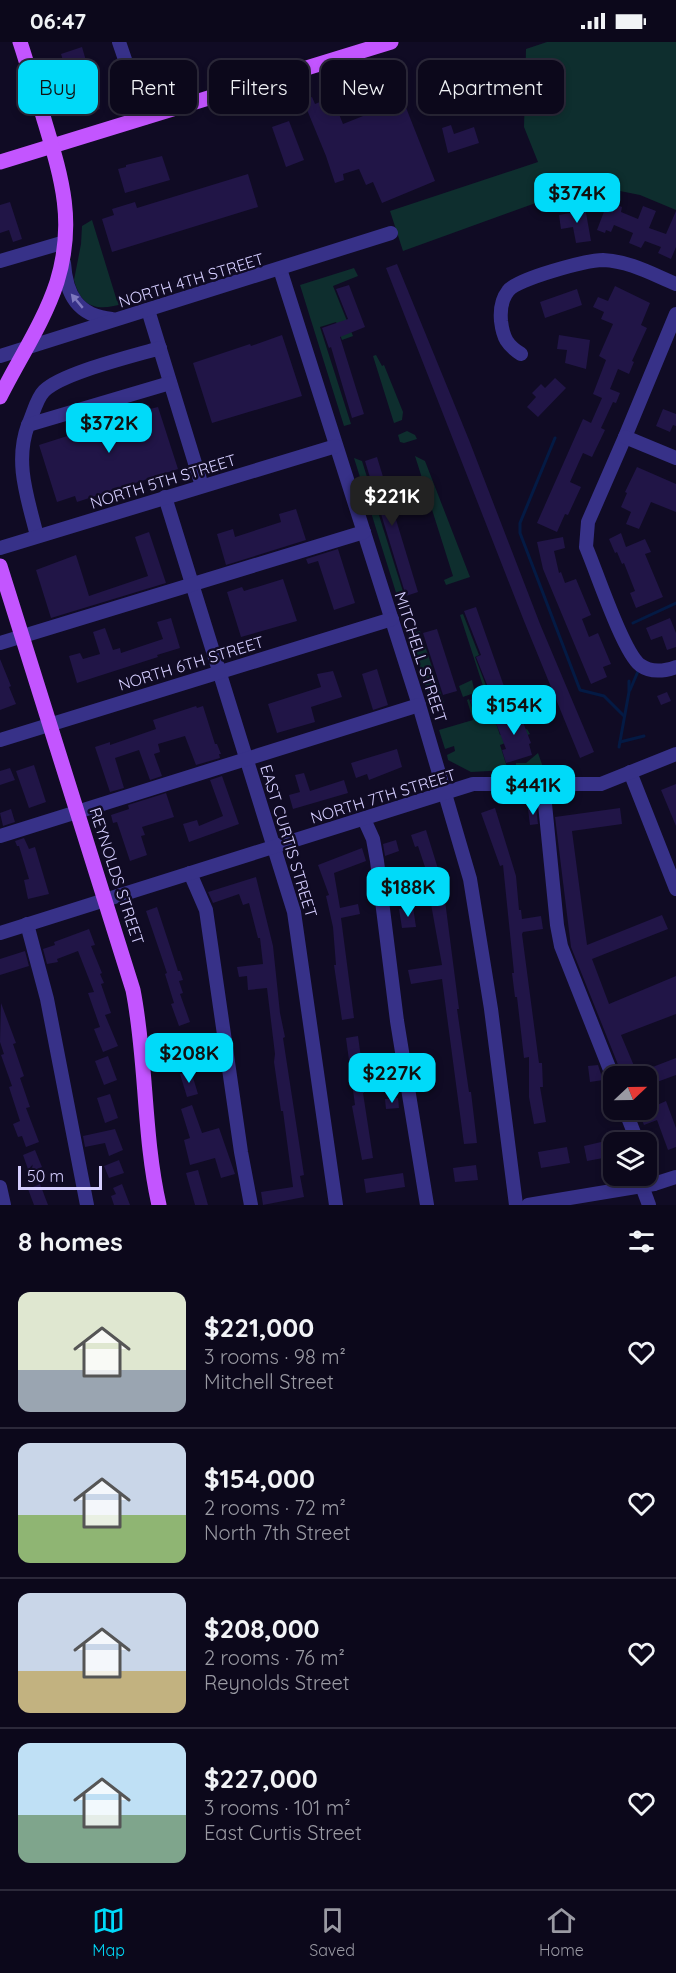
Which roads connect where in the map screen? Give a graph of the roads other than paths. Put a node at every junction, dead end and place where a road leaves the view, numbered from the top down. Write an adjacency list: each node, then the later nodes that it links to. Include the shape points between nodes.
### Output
1 (20, 42): 5 (main road)
2 (119, 42): 4 (street)
3 (390, 42): 4 (main road)
4 (145, 118): 5 (main road)
5 (52, 146): 6 (main road); 8 (main road, via 65,201)
6 (0, 162)
7 (391, 233): 10 (street, NORTH 4TH STREET)
8 (64, 250): 9 (street); 14 (street, one-way to 8, via 89,314 72,298 65,278); 15 (main road, via 56,284)
9 (0, 261)
10 (280, 269): 12 (street, NORTH 4TH STREET); 23 (street, MITCHELL STREET)
11 (676, 284): 17 (street, via 622,262 602,260 585,261 523,281 509,289 500,309 504,335 510,347)
12 (148, 310): 14 (street, NORTH 4TH STREET); 16 (street)
13 (676, 314): 22 (street)
14 (117, 320): 15 (street, NORTH 4TH STREET)
15 (28, 347): 18 (street, NORTH 4TH STREET); 20 (main road)
16 (160, 348): 19 (street); 21 (street, via 52,384 42,392)
17 (521, 354)
18 (0, 356)
19 (170, 383): 21 (street); 25 (street)
20 (0, 397)
21 (28, 425): 28 (street, via 21,453 23,478)
22 (625, 437): 24 (street); 35 (street, via 588,522 586,547 621,635 639,664 665,671)
23 (336, 446): 25 (street, NORTH 5TH STREET); 27 (street, MITCHELL STREET)
24 (676, 458)
25 (202, 486): 26 (street, NORTH 5TH STREET)
26 (165, 497): 28 (street, NORTH 5TH STREET); 31 (street, EAST CURTIS STREET)
27 (364, 532): 31 (street); 32 (street, MITCHELL STREET)
28 (38, 536): 29 (street, NORTH 5TH STREET)
29 (0, 548)
30 (0, 566): 33 (main road, REYNOLDS STREET)
31 (192, 584): 33 (street); 36 (street, EAST CURTIS STREET)
32 (392, 619): 36 (street, NORTH 6TH STREET); 37 (street, MITCHELL STREET)
33 (23, 636): 34 (street); 38 (main road, REYNOLDS STREET)
34 (0, 643)
35 (676, 667)
36 (218, 672): 38 (street, NORTH 6TH STREET); 41 (street, EAST CURTIS STREET)
37 (419, 705): 41 (street); 44 (street, MITCHELL STREET)
38 (50, 724): 39 (street, NORTH 6TH STREET); 45 (main road, REYNOLDS STREET)
39 (0, 740)
40 (676, 754): 42 (street, NORTH 7TH STREET)
41 (246, 758): 45 (street); 48 (street, EAST CURTIS STREET)
42 (630, 772): 43 (street, NORTH 7TH STREET, via 601,784); 50 (street)
43 (543, 784): 44 (street, NORTH 7TH STREET, via 473,784); 54 (street, via 561,946)
44 (446, 794): 46 (street, NORTH 7TH STREET); 67 (street, MITCHELL STREET, via 477,916)
45 (78, 812): 47 (street); 51 (main road, REYNOLDS STREET)
46 (364, 819): 48 (street, NORTH 7TH STREET); 66 (street, via 377,861 397,1021)
47 (0, 836)
48 (274, 847): 49 (street, NORTH 7TH STREET); 65 (street, EAST CURTIS STREET, via 298,935)
49 (190, 873): 51 (street, NORTH 7TH STREET); 64 (street, via 206,910)
50 (676, 888)
51 (106, 900): 52 (street, NORTH 7TH STREET); 63 (main road, REYNOLDS STREET, via 138,1014)
52 (27, 924): 53 (street, NORTH 7TH STREET); 62 (street, via 47,999)
53 (0, 933)
54 (608, 1066)
55 (676, 1177): 56 (street)
56 (657, 1182)
57 (644, 1186): 60 (street)
58 (648, 1186): 69 (street)
59 (0, 1187): 61 (street)
60 (578, 1201): 68 (street)
61 (4, 1205)
62 (87, 1205)
63 (159, 1205)
64 (251, 1205)
65 (336, 1205)
66 (427, 1205)
67 (516, 1205)
68 (528, 1205)
69 (649, 1205)

